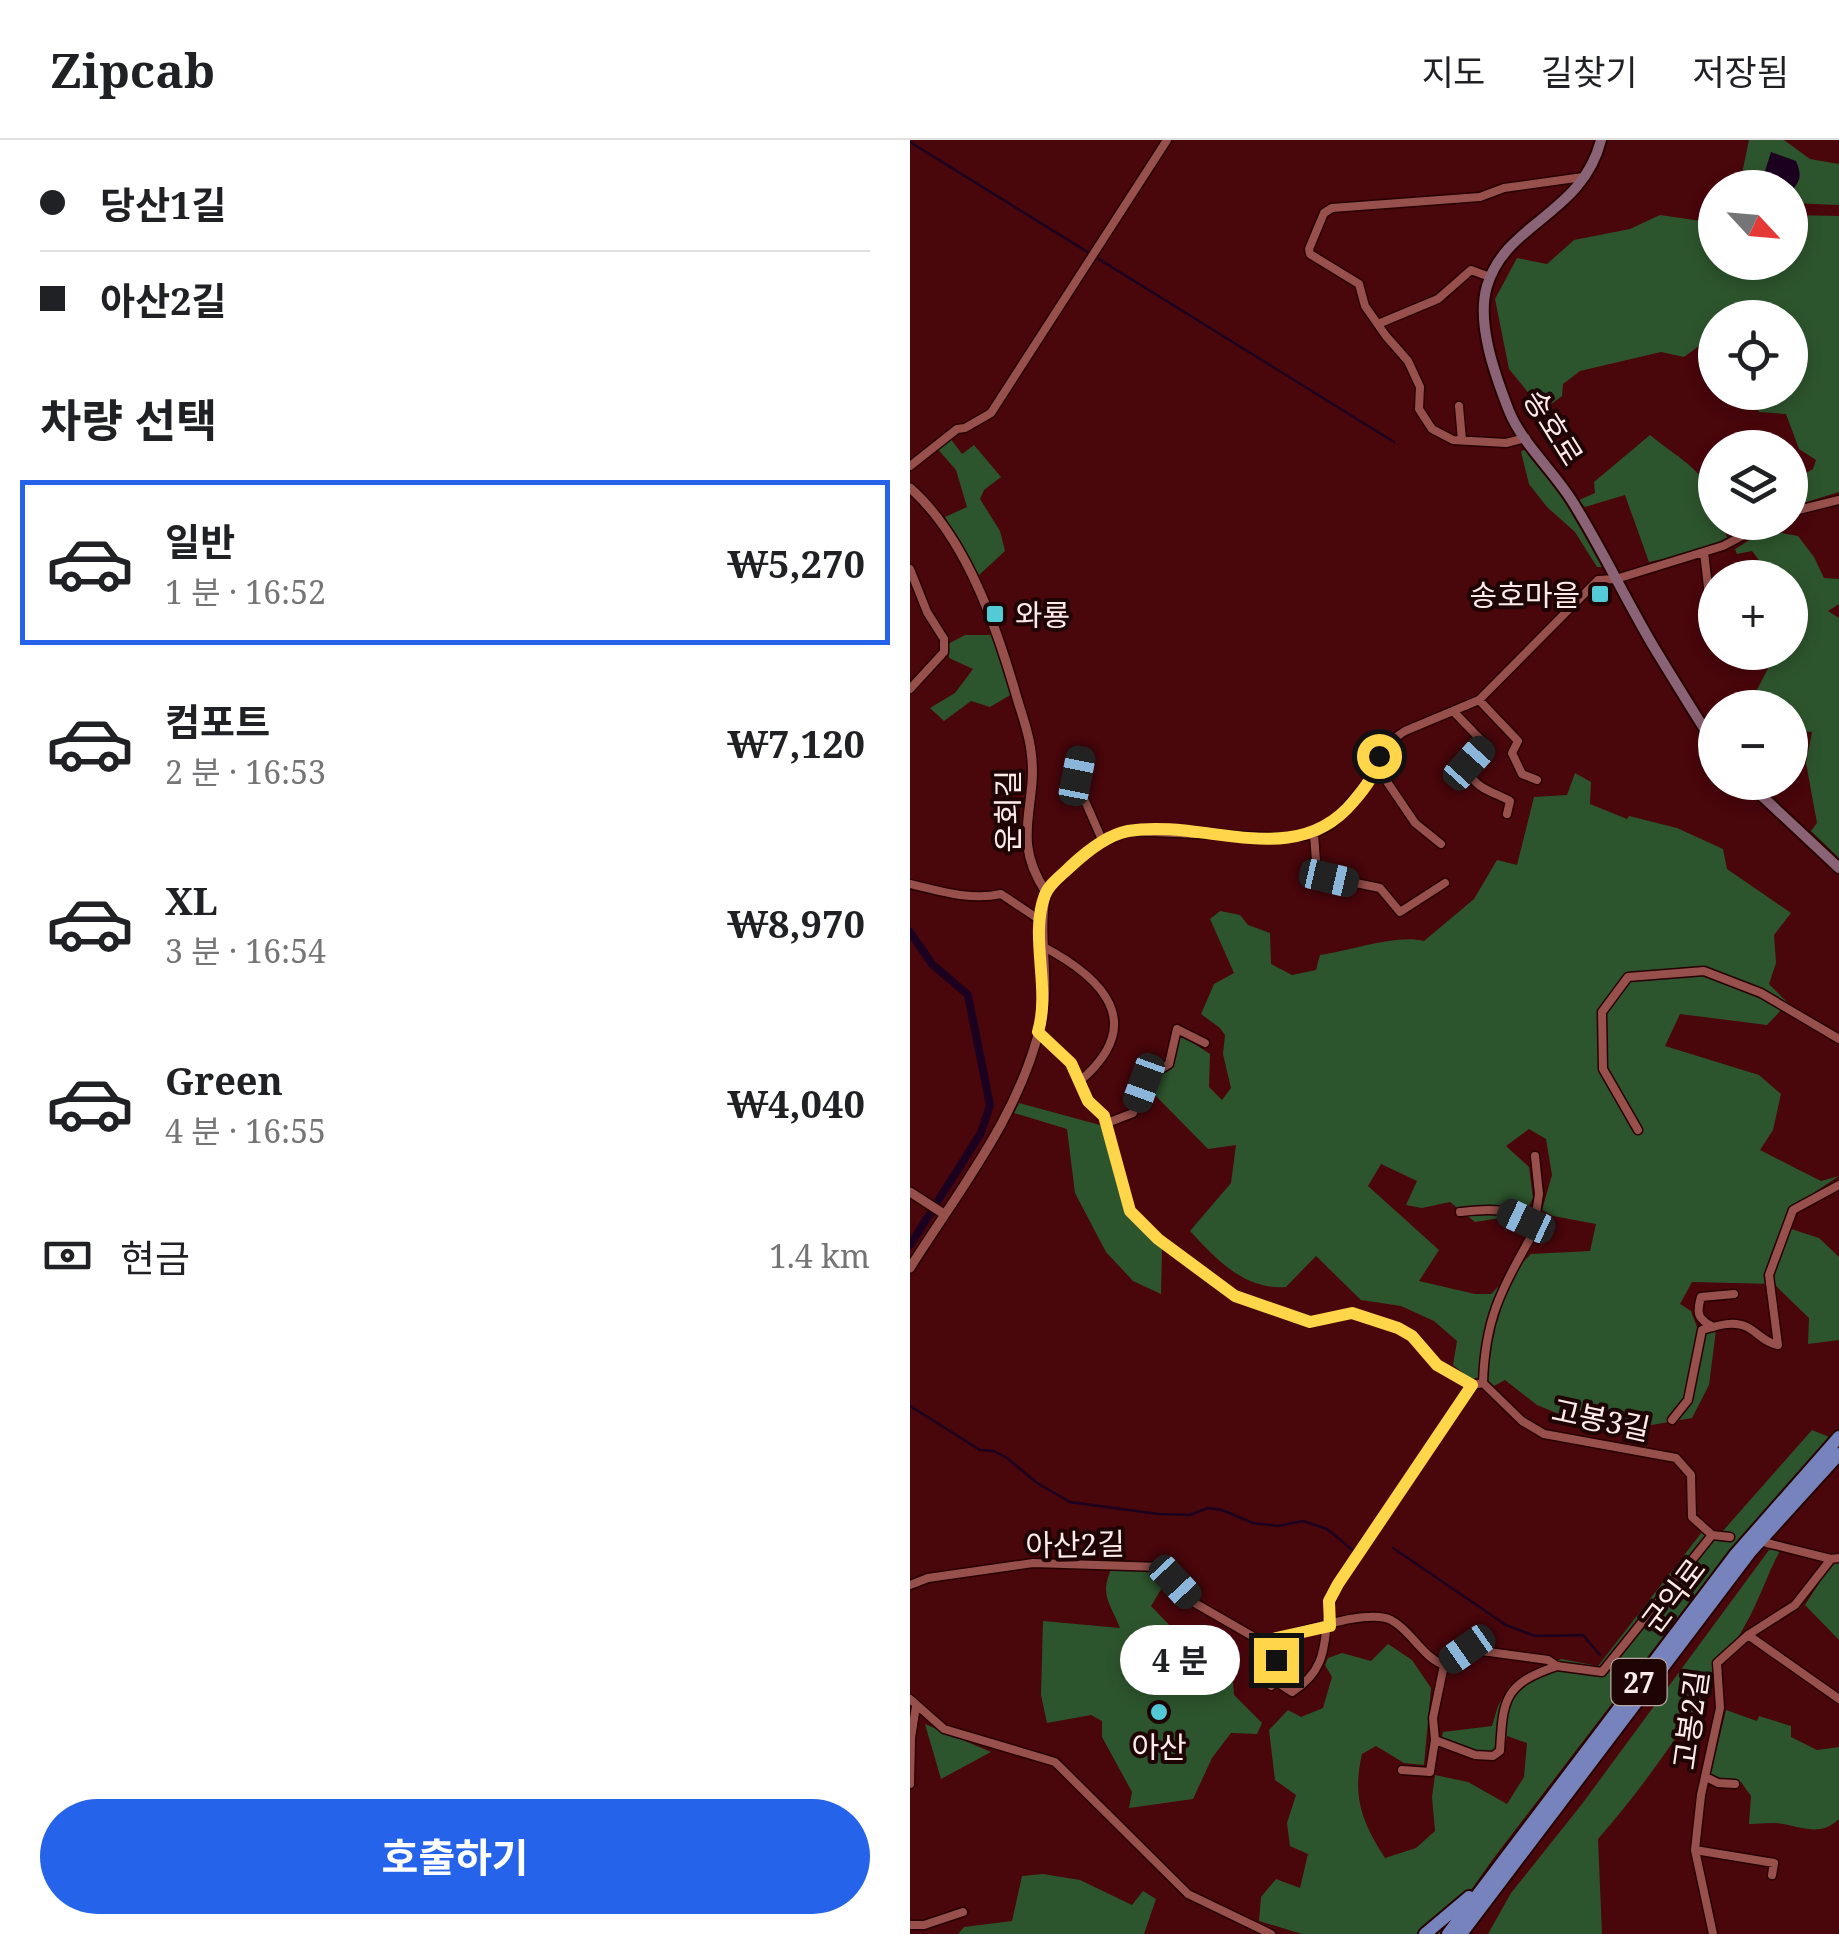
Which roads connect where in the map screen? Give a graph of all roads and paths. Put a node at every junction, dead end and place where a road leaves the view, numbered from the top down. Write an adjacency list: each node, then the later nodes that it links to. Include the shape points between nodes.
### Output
1 (1166, 140): 9 (street, via 990,413)
2 (1600, 140): 3 (main road)
3 (1588, 176): 4 (main road, via 1520,238); 5 (street, via 1480,197 1324,213 1310,254 1359,284)
4 (1490, 277): 5 (street, via 1470,270 1438,299); 7 (main road, 송호로, via 1482,307 1486,331 1510,414)
5 (1378, 324): 8 (street, via 1408,361 1432,429)
6 (1458, 406): 8 (street)
7 (1526, 438): 8 (street); 17 (main road, 송호로)
8 (1462, 440)
9 (910, 466)
10 (910, 488): 33 (street, 운회길, via 950,535 1004,656 1031,748 1027,853)
11 (1839, 500): 12 (street)
12 (1808, 508)
13 (1734, 540): 14 (street)
14 (1704, 552): 15 (street); 17 (street)
15 (1705, 560)
16 (910, 569): 18 (street, via 944,645)
17 (1616, 579): 19 (street, via 1598,580); 21 (main road, 송호로)
18 (910, 689)
19 (1478, 700): 20 (street); 24 (street, via 1518,741 1512,754 1522,774)
20 (1453, 711): 23 (street, via 1386,744); 26 (street, via 1484,743 1467,770 1473,782 1510,802)
21 (1698, 717)
22 (1082, 753): 28 (street, via 1078,785)
23 (1377, 767): 27 (street, via 1346,810); 29 (street, via 1415,823)
24 (1536, 780)
25 (1766, 800): 30 (main road)
26 (1507, 814)
27 (1314, 834): 28 (street, via 1146,830); 31 (street, via 1318,875 1380,888 1400,912)
28 (1103, 842): 33 (street)
29 (1441, 844)
30 (1839, 868)
31 (1445, 883)
32 (910, 884): 34 (street, 운회길, via 954,895 1001,894)
33 (1046, 892): 34 (street)
34 (1040, 920): 35 (street)
35 (1042, 946): 36 (street); 39 (street, via 1079,966 1113,1010 1107,1050)
36 (1038, 1032): 39 (street); 46 (street, via 1001,1127)
37 (1839, 1039): 41 (street, via 1761,993 1704,972 1628,976 1602,1012 1603,1069)
38 (1205, 1043): 40 (street, via 1176,1030 1169,1064 1144,1083 1133,1113)
39 (1080, 1080): 40 (street)
40 (1107, 1124): 52 (street, via 1130,1211 1235,1296 1310,1322 1352,1313 1398,1328 1437,1365)
41 (1638, 1130)
42 (1534, 1156): 47 (street, via 1539,1194)
43 (1839, 1185): 50 (street, via 1793,1210 1768,1275 1778,1345 1747,1327)
44 (910, 1192): 46 (street)
45 (1460, 1212): 47 (street, via 1498,1208 1526,1221)
46 (942, 1213): 48 (street)
47 (1533, 1233): 51 (street, via 1496,1299)
48 (910, 1268)
49 (1734, 1294): 50 (street, via 1701,1297 1697,1314)
50 (1713, 1327): 53 (street, via 1702,1330 1688,1400)
51 (1483, 1383): 52 (street); 56 (street, 고봉3길, via 1544,1434 1676,1458 1690,1476 1692,1517)
52 (1472, 1385): 61 (street, via 1338,1584 1329,1601)
53 (1672, 1420)
54 (1839, 1437): 75 (highway, 군익로 / 27, via 1735,1555)
55 (1839, 1454): 75 (highway, 군익로 / 27, via 1751,1551)
56 (1712, 1535): 57 (street); 65 (street, via 1602,1672)
57 (1730, 1537)
58 (1768, 1543): 59 (street)
59 (1835, 1559): 62 (street, 고봉2길, via 1795,1605)
60 (910, 1585): 63 (street, 아산2길, via 1032,1563 1161,1566 1193,1602 1259,1640)
61 (1330, 1626): 63 (street); 63 (street, via 1316,1672 1292,1692 1273,1684); 64 (street, via 1363,1617 1390,1619)
62 (1748, 1635): 66 (street); 70 (street, 고봉2길, via 1717,1662 1720,1708)
63 (1276, 1638)
64 (1444, 1665): 65 (street, via 1467,1649 1481,1649); 68 (street, via 1433,1718)
65 (1557, 1666): 68 (street, via 1506,1698 1500,1751 1492,1756)
66 (1839, 1699)
67 (913, 1702): 71 (street); 79 (street, via 944,1729 1055,1762 1188,1894)
68 (1436, 1740): 69 (street, via 1430,1772)
69 (1402, 1770)
70 (1706, 1778): 72 (street); 73 (street, 고봉2길)
71 (910, 1784)
72 (1735, 1784)
73 (1694, 1850): 74 (street, via 1774,1863); 84 (street, 고봉2길)
74 (1772, 1876)
75 (1494, 1882): 80 (highway); 81 (highway, 군익로 / 27); 82 (highway, 군익로 / 27); 83 (highway)
76 (962, 1912): 77 (street)
77 (910, 1925): 78 (street)
78 (916, 1934)
79 (1271, 1934)
80 (1425, 1934)
81 (1448, 1934)
82 (1461, 1934)
83 (1474, 1934)
84 (1713, 1934)

